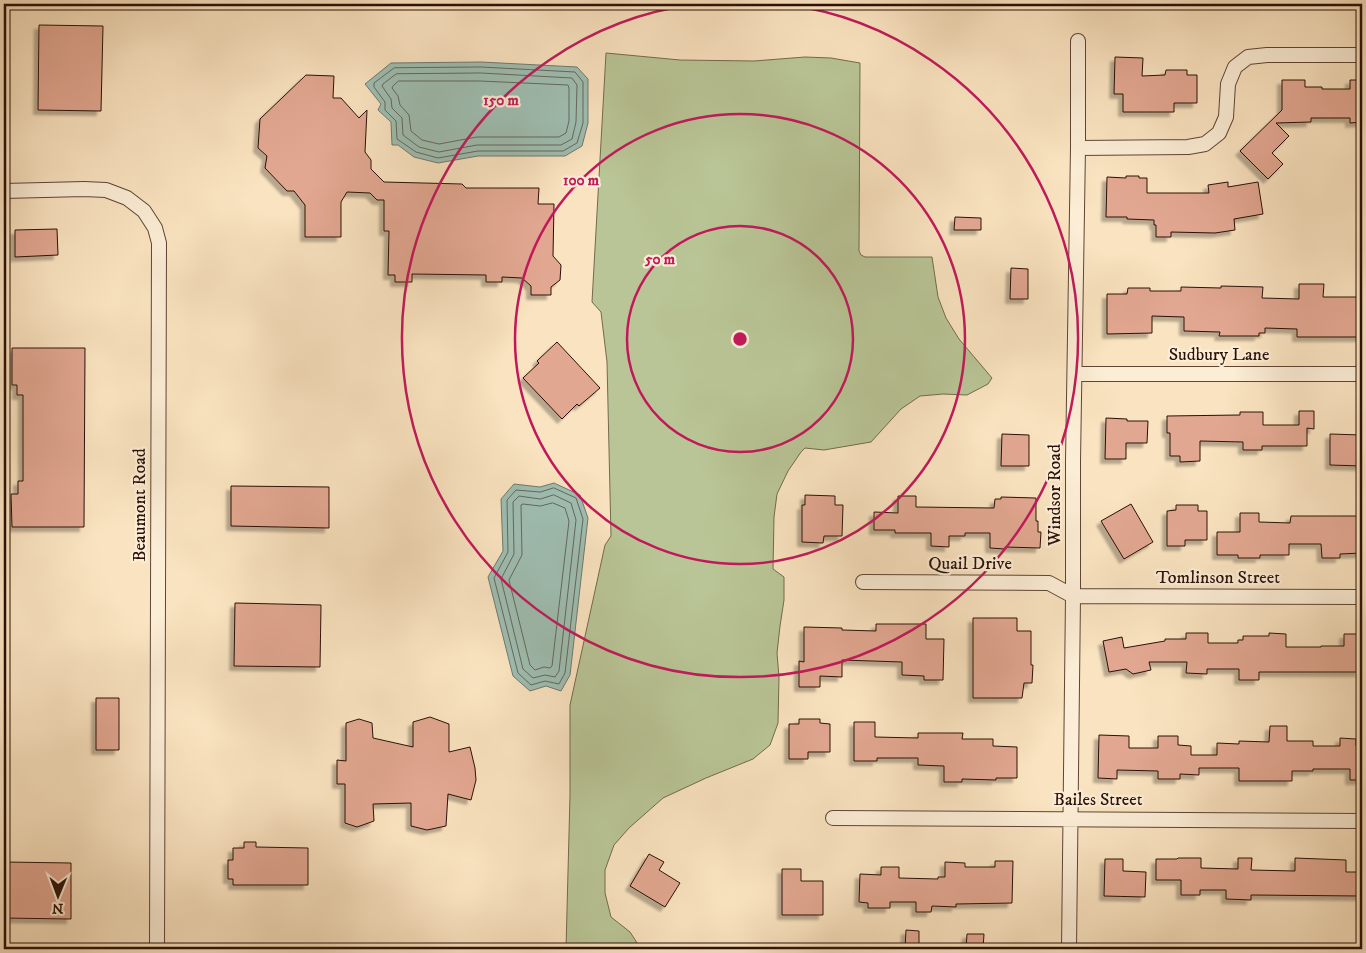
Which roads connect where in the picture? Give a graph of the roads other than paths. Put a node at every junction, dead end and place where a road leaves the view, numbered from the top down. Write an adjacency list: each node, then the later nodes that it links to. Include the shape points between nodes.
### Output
1 (1078, 41): 3 (street, Windsor Road)
2 (1362, 55): 3 (street, via 1248,57 1235,67 1228,84 1226,117 1219,133 1205,144)
3 (1078, 148): 5 (street, Windsor Road)
4 (4, 191): 13 (street, Beaumont Road, via 106,190 127,198 144,211 155,228 159,243)
5 (1075, 374): 6 (street, Sudbury Lane); 8 (street, Windsor Road)
6 (1362, 374)
7 (864, 582): 8 (street, Quail Drive, via 1049,583)
8 (1073, 596): 9 (street, Tomlinson Street); 11 (street, Windsor Road)
9 (1362, 597)
10 (833, 818): 11 (street, Bailes Street)
11 (1071, 818): 12 (street, Bailes Street); 14 (street, Windsor Road)
12 (1362, 821)
13 (157, 949)
14 (1069, 949)

